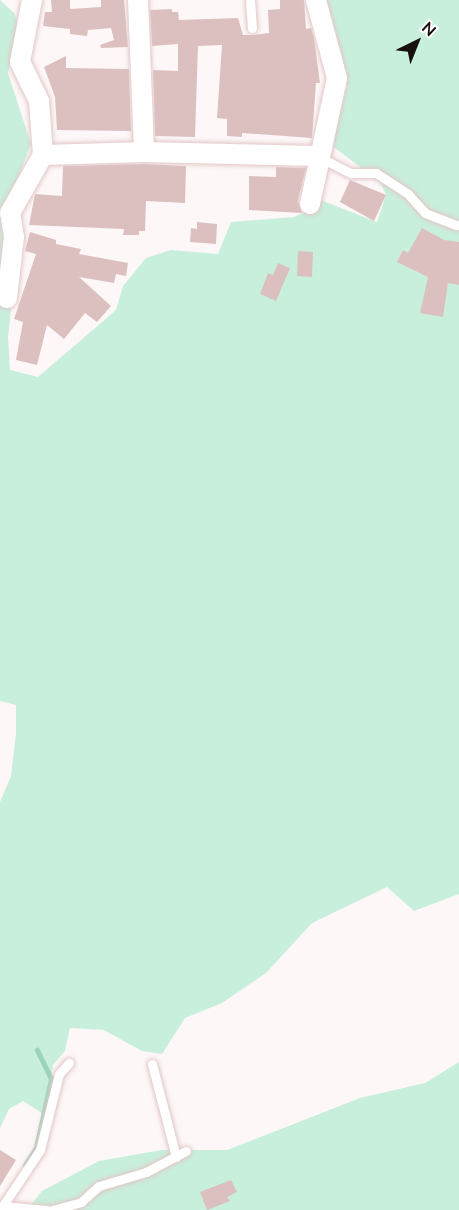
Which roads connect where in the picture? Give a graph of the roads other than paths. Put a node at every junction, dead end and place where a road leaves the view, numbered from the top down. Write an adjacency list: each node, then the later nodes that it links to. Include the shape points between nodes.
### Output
1 (32, 0): 7 (street, via 20,62 39,101)
2 (138, 0): 6 (street)
3 (250, 0): 5 (lane)
4 (316, 0): 8 (street, via 338,78)
5 (252, 28)
6 (144, 152): 7 (street); 8 (street)
7 (43, 155): 11 (street, via 10,213 14,237)
8 (318, 156): 9 (street); 10 (lane, via 351,173 376,173 408,194 424,213)
9 (310, 204)
10 (457, 225)
11 (7, 298)
12 (69, 1063): 16 (lane, via 59,1074 40,1150)
13 (152, 1064): 15 (lane)
14 (186, 1151): 15 (lane)
15 (177, 1157): 18 (lane, via 146,1173 99,1186 81,1202)
16 (1, 1208): 17 (lane)
17 (47, 1210)
18 (52, 1210)

